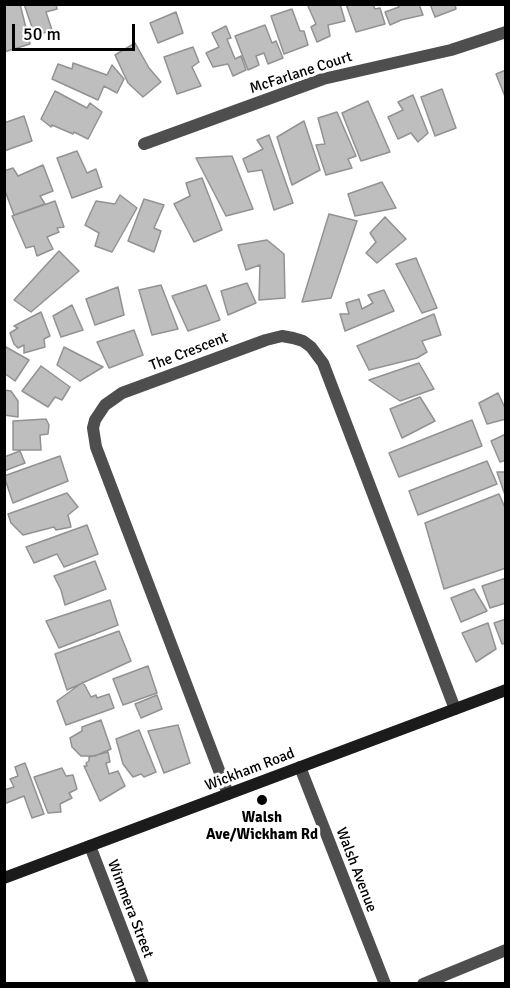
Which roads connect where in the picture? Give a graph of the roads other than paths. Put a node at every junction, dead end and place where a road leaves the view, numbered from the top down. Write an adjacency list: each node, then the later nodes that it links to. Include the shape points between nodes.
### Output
1 (506, 32): 2 (street, McFarlane Court, via 451,50 322,79)
2 (144, 144)
3 (506, 690): 4 (main road, Wickham Road)
4 (455, 709): 5 (main road, Wickham Road); 6 (street, The Crescent, via 323,363 311,347 303,340 282,336 133,389 105,405 95,420 93,437)
5 (300, 767): 6 (main road, Wickham Road); 11 (street, Walsh Avenue)
6 (228, 794): 7 (main road, Wickham Road)
7 (90, 846): 8 (main road, Wickham Road); 10 (street, Wimmera Street)
8 (4, 878)
9 (506, 950): 12 (street)
10 (143, 984)
11 (384, 984)
12 (423, 984)

